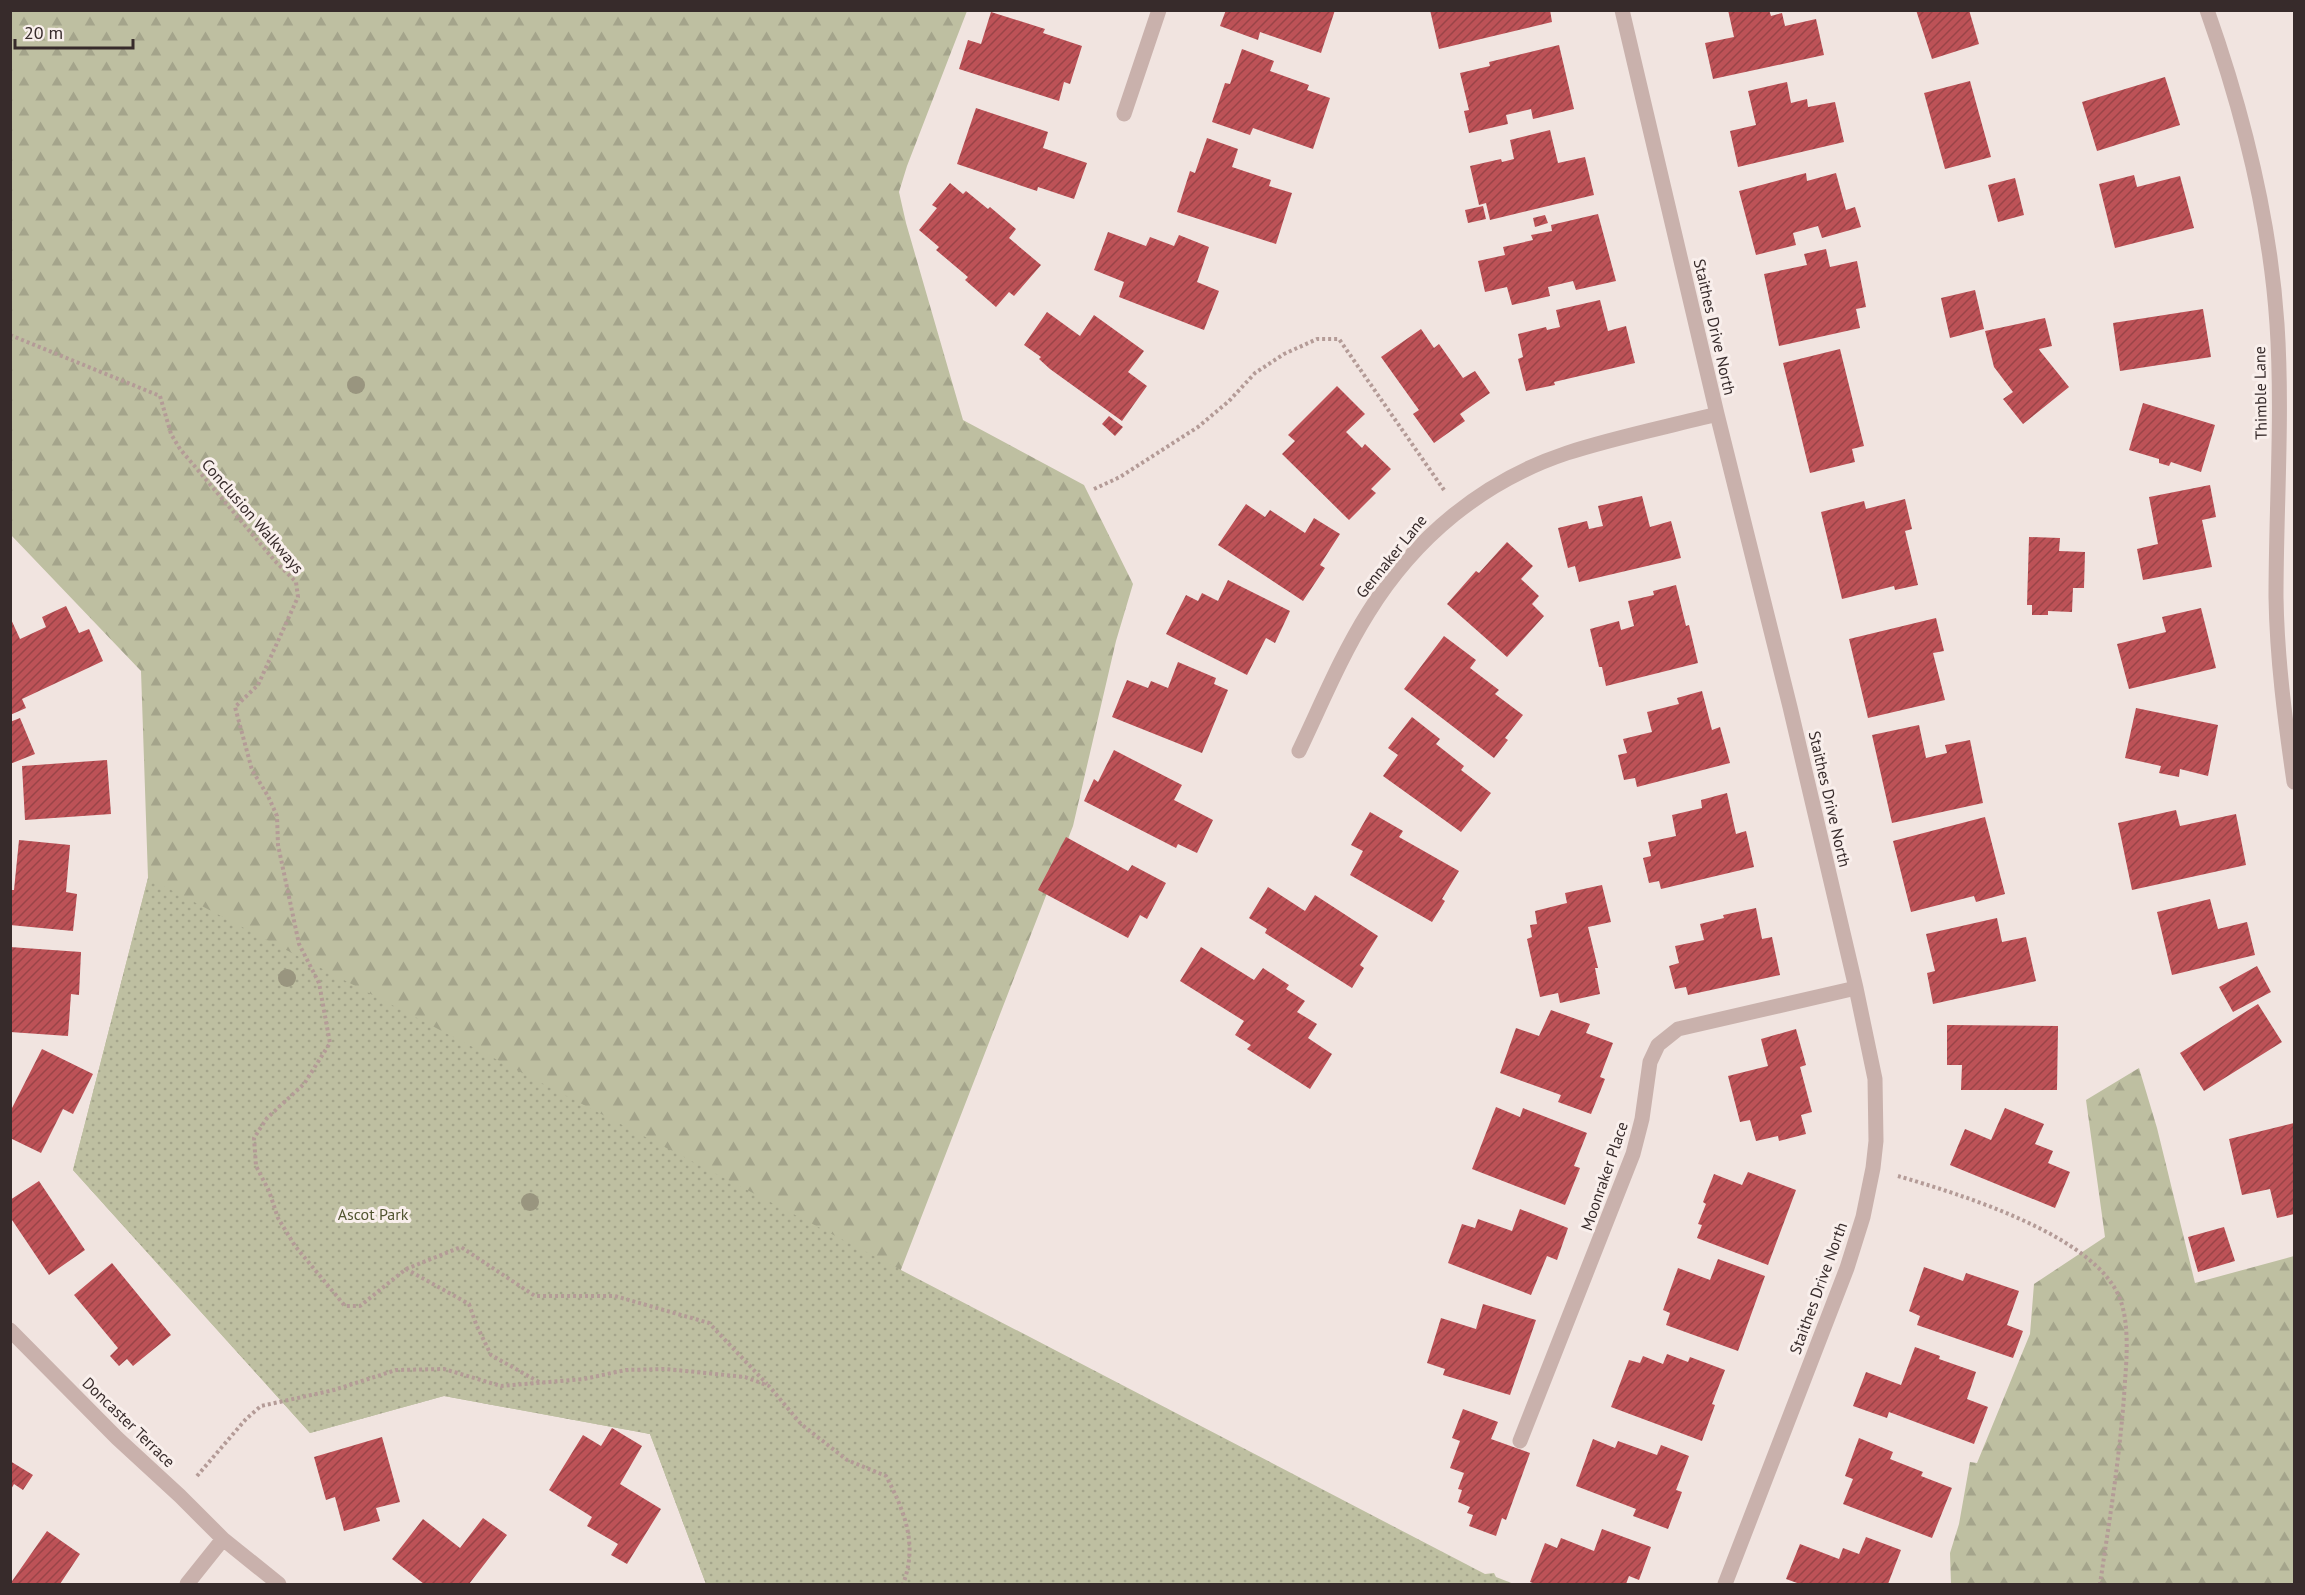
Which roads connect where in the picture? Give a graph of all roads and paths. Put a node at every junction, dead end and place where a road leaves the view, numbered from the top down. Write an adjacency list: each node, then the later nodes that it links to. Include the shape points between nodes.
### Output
1 (1159, 10): 4 (street)
2 (1622, 10): 6 (street, Staithes Drive North)
3 (2207, 10): 10 (street, Thimble Lane, via 2250,153 2275,312 2280,394 2276,598 2280,687)
4 (1124, 114)
5 (10, 335): 13 (path, Conclusion Walkways, via 160,396 171,434 180,449 296,582 298,597 258,685 235,707 252,770 277,816 278,844 299,944 319,983 330,1043 304,1084 267,1118 254,1138 256,1166 278,1218 345,1306 360,1306)
6 (1717, 414): 8 (street, Gennaker Lane, via 1567,453 1516,474); 11 (street, Staithes Drive North)
7 (1094, 489): 8 (path, via 1120,477 1198,427 1256,373 1284,354 1317,339 1339,339)
8 (1458, 510): 9 (street, Gennaker Lane, via 1414,552 1368,613)
9 (1299, 751)
10 (2295, 782)
11 (1856, 988): 12 (street, Staithes Drive North, via 1875,1079 1876,1141); 17 (street, Moonraker Place, via 1678,1029 1658,1045 1650,1062 1634,1154)
12 (1872, 1168): 23 (street, Staithes Drive North, via 1863,1217 1847,1268); 24 (path, via 1939,1188 2042,1229 2085,1255 2120,1299 2128,1344 2123,1416)
13 (406, 1269): 15 (path, via 469,1304 491,1355); 16 (path, Conclusion Walkways, via 461,1247 535,1296 615,1296 709,1323)
14 (10, 1330): 18 (street, Doncaster Terrace)
15 (539, 1382): 16 (path, via 584,1379 626,1370 666,1369 745,1377); 18 (path, via 501,1386 444,1369 396,1370 334,1390 261,1406)
16 (769, 1386): 22 (path, Conclusion Walkways, via 823,1443 847,1460 886,1476 900,1503 909,1536 910,1561)
17 (1520, 1442)
18 (180, 1496): 19 (street, Doncaster Terrace)
19 (223, 1539): 20 (street); 21 (street, Doncaster Terrace)
20 (187, 1584)
21 (279, 1584)
22 (903, 1584)
23 (1725, 1584)
24 (2100, 1584)

